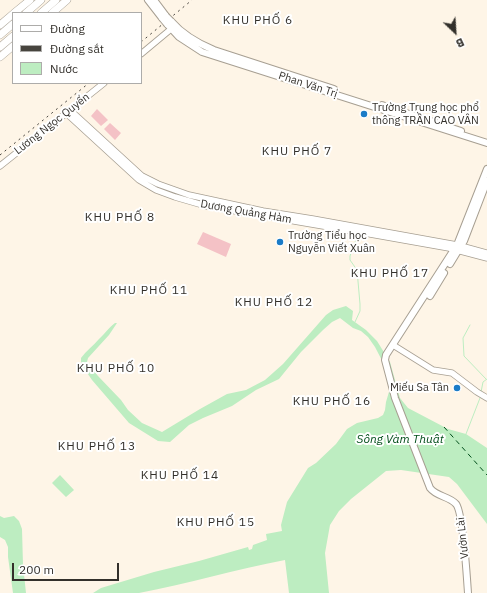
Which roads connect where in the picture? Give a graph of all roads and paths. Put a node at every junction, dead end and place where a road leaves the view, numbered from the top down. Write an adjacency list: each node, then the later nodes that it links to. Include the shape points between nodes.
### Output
1 (30, 0): 7 (main road)
2 (41, 0): 8 (main road)
3 (56, 0): 9 (main road)
4 (148, 0): 12 (main road, Phan Văn Trị)
5 (154, 0): 12 (main road, Phan Văn Trị)
6 (64, 1): 10 (main road)
7 (15, 12)
8 (27, 12)
9 (42, 12)
10 (53, 12)
11 (12, 15): 13 (main road)
12 (164, 17): 15 (main road, Phan Văn Trị, bridge)
13 (0, 25)
14 (12, 25): 16 (main road)
15 (170, 25): 20 (street); 24 (main road, Phan Văn Trị, via 213,53)
16 (0, 35)
17 (12, 37): 18 (main road)
18 (0, 47)
19 (12, 47): 21 (main road)
20 (142, 53)
21 (0, 57)
22 (103, 84): 23 (street, Lương Ngọc Quyến)
23 (68, 112): 27 (street, Lương Ngọc Quyến); 30 (street, Dương Quảng Hàm, via 140,178 189,195 263,214 313,218)
24 (426, 121): 25 (main road, Phan Văn Trị); 26 (main road, Phan Văn Trị)
25 (487, 140)
26 (487, 143)
27 (0, 166)
28 (487, 168): 30 (main road)
29 (487, 181): 30 (main road)
30 (458, 248): 31 (street, Dương Quảng Hàm); 32 (street, Dương Quảng Hàm); 33 (main road)
31 (487, 253)
32 (487, 258)
33 (395, 346): 34 (street, via 433,370 452,373); 35 (main road, Vườn Lài, via 388,356 389,364 431,489 454,502 459,508)
34 (487, 398)
35 (468, 593)

